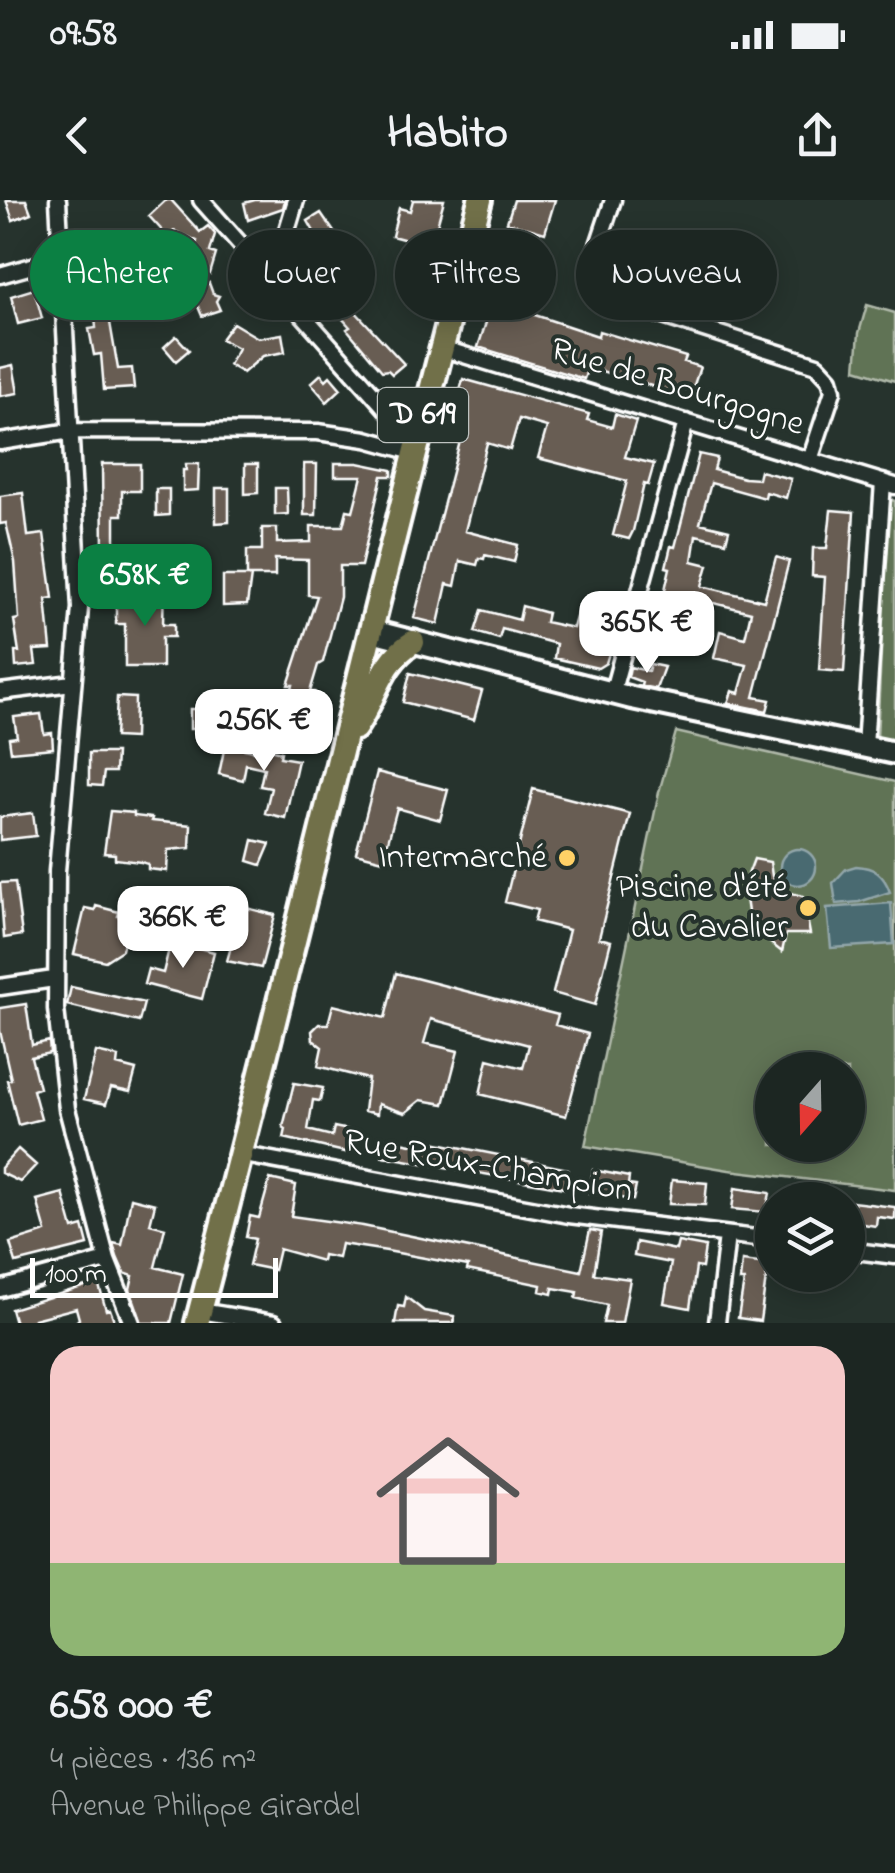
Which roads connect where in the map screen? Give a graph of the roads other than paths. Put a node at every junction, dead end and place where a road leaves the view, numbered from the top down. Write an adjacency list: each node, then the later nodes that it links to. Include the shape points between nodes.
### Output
1 (58, 200): 6 (street)
2 (201, 200): 7 (street)
3 (296, 200): 8 (street)
4 (480, 200): 13 (main road, D 619)
5 (613, 200): 18 (street, via 589,272 592,286 604,296 817,366 832,391)
6 (61, 230)
7 (228, 230)
8 (287, 230)
9 (30, 266): 10 (street)
10 (0, 275)
11 (67, 320): 15 (street)
12 (307, 320): 17 (street)
13 (441, 348): 14 (street, Rue de Bourgogne); 17 (main road, D 619)
14 (686, 422): 18 (street, Rue de Bourgogne); 24 (street)
15 (71, 431): 16 (street); 17 (street, via 318,432); 22 (street, via 80,608)
16 (0, 442)
17 (416, 443): 20 (main road, D 619)
18 (810, 460): 19 (street, Rue de Bourgogne)
19 (889, 484): 25 (street)
20 (372, 632): 21 (street); 26 (main road, D 619)
21 (412, 642): 24 (street); 26 (main road, via 388,665)
22 (72, 683): 23 (street); 28 (street)
23 (0, 692)
24 (612, 694): 25 (street)
25 (865, 746): 27 (street)
26 (342, 748): 30 (main road, D 619)
27 (895, 752)
28 (54, 979): 29 (street); 35 (street, via 67,1109)
29 (0, 988)
30 (239, 1154): 31 (street, Rue Roux-Champion, via 569,1214); 37 (main road, D 619)
31 (728, 1235): 32 (street, Rue Roux-Champion); 40 (street)
32 (755, 1238)
33 (865, 1252): 34 (street)
34 (895, 1256)
35 (107, 1260): 36 (street); 38 (street)
36 (0, 1288)
37 (199, 1317): 39 (street)
38 (132, 1323)
39 (274, 1323)
40 (716, 1323)

